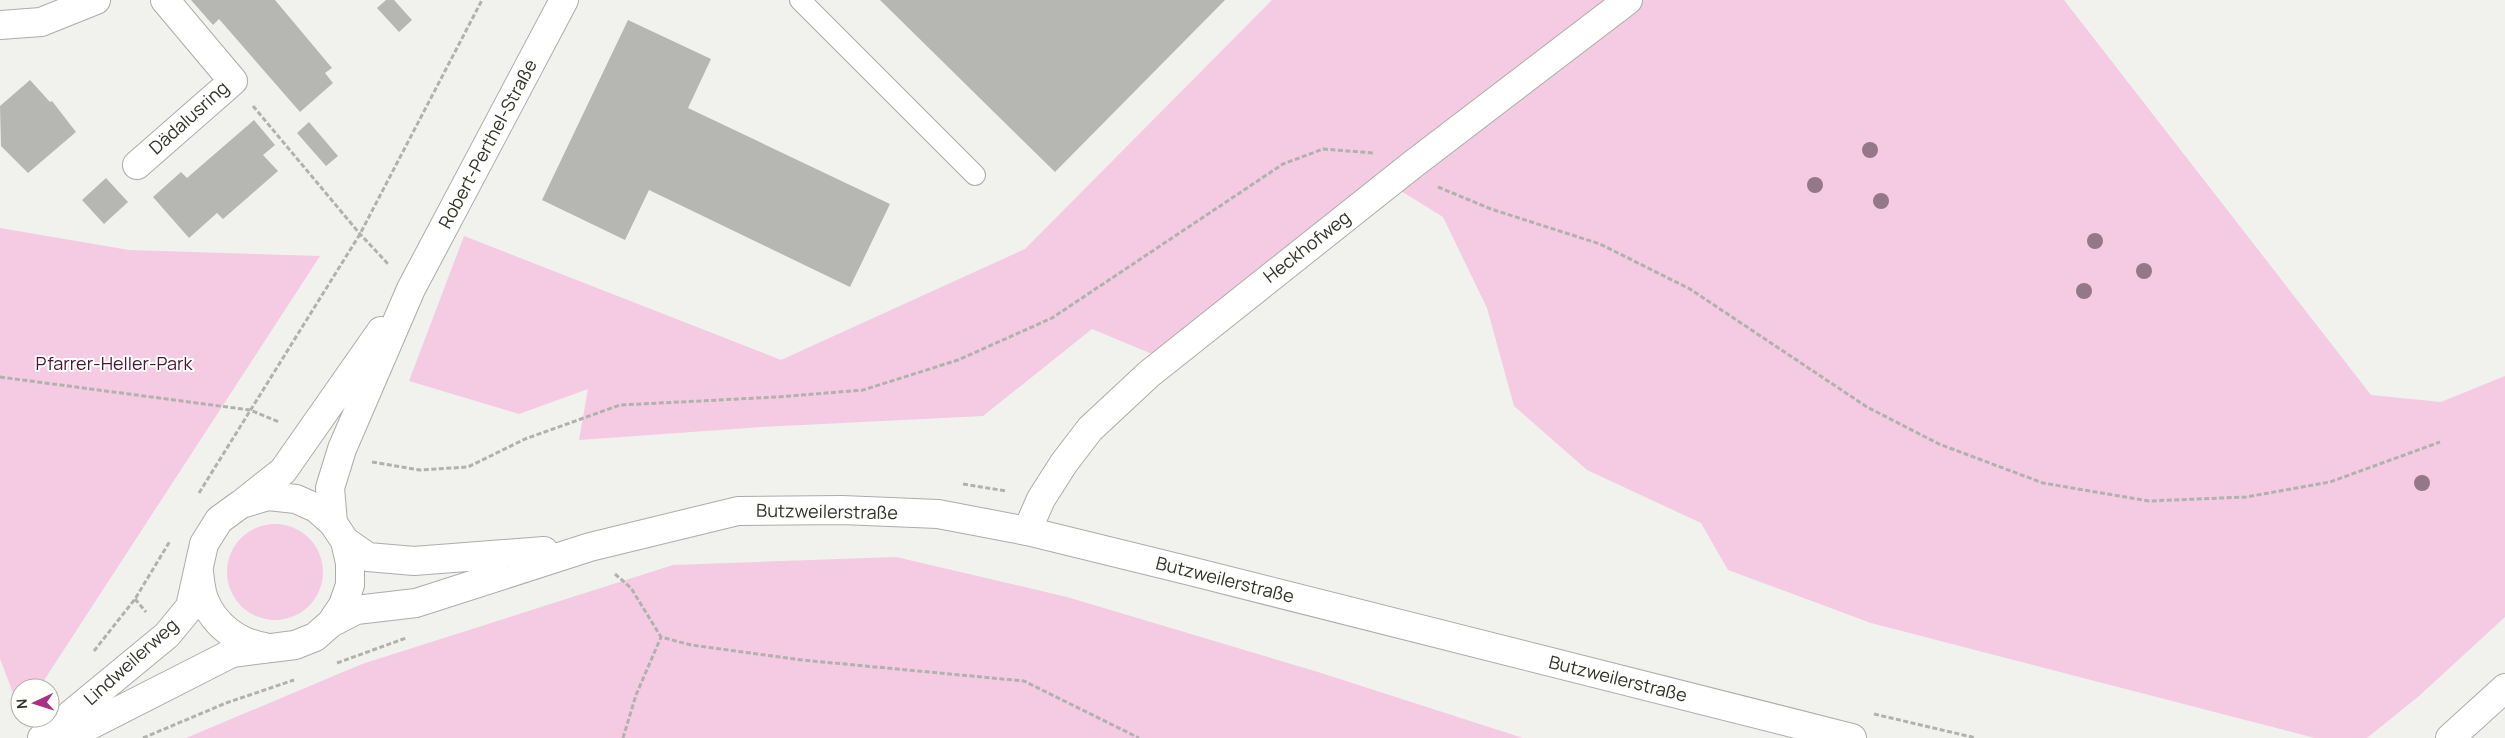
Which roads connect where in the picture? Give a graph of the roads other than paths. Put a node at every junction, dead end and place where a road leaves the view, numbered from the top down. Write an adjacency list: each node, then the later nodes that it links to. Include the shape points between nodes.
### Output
1 (96, 0): 6 (main road, via 41,22)
2 (166, 0): 7 (main road, Dädalusring, via 233,82)
3 (564, 0): 9 (main road, Robert-Perthel-Straße)
4 (800, 0): 8 (lane)
5 (1628, 0): 11 (main road, Heckhofweg, via 1412,165 1157,367 1090,429 1040,499)
6 (0, 25)
7 (137, 165)
8 (975, 175)
9 (411, 289): 10 (main road, Robert-Perthel-Straße, via 282,471); 12 (main road, Robert-Perthel-Straße, via 342,449 330,488)
10 (242, 504): 12 (main road, Lindweilerweg, via 268,496 296,499 316,508); 14 (main road, Lindweilerweg, via 219,520 204,544)
11 (1027, 531): 13 (main road, Butzweilerstraße, via 938,514 842,510 738,511); 20 (main road, Butzweilerstraße)
12 (338, 532): 13 (main road, Butzweilerstraße, via 368,557 414,561); 15 (main road, Lindweilerweg, via 350,563 350,585 343,605)
13 (590, 547): 15 (main road, Butzweilerstraße, via 416,603 356,610)
14 (199, 571): 16 (main road, Lindweilerweg, via 204,598 218,622 240,639); 18 (main road, Lindweilerweg, via 190,607 167,635)
15 (331, 623): 16 (main road, Lindweilerweg, via 315,637 295,645)
16 (274, 648): 19 (main road, Lindweilerweg, via 232,653)
17 (2505, 688): 21 (main road)
18 (42, 738)
19 (65, 738)
20 (1852, 738)
21 (2450, 738)

